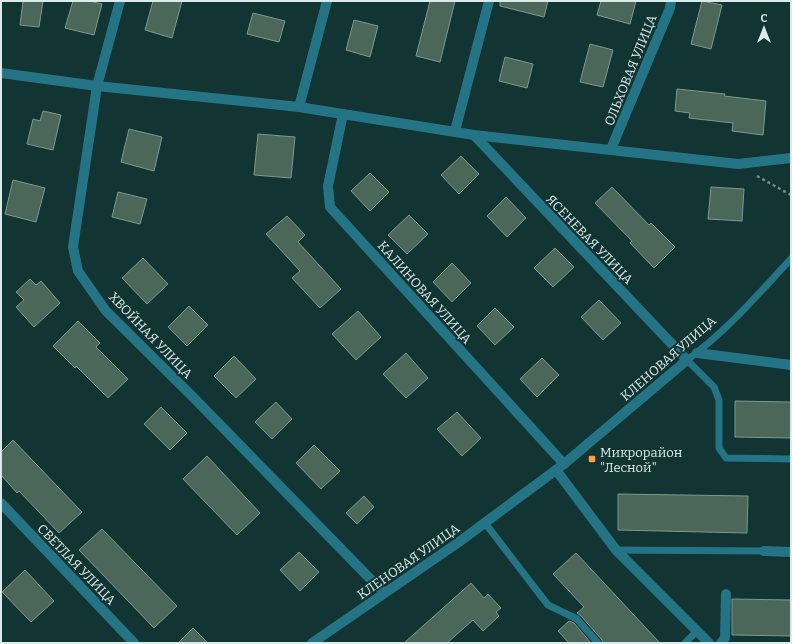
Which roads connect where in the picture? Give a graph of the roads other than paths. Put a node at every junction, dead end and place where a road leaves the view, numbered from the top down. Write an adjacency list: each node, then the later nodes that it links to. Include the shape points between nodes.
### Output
1 (120, 1): 6 (street, ХВОЙНАЯ УЛИЦА)
2 (326, 1): 7 (street)
3 (489, 1): 9 (street)
4 (671, 1): 11 (street, ОЛЬХОВАЯ УЛИЦА)
5 (1, 73): 6 (street)
6 (97, 86): 7 (street); 24 (street, ХВОЙНАЯ УЛИЦА, via 73,247 78,271 106,311)
7 (299, 107): 8 (street)
8 (343, 114): 9 (street); 18 (street, КАЛИНОВАЯ УЛИЦА, via 328,186 330,207)
9 (455, 131): 10 (street)
10 (474, 135): 11 (street); 15 (street, ЯСЕНЕВАЯ УЛИЦА)
11 (611, 150): 12 (street, via 738,164)
12 (791, 158)
13 (791, 259): 14 (lane, КЛЕНОВАЯ УЛИЦА, via 737,316)
14 (697, 353): 15 (lane, КЛЕНОВАЯ УЛИЦА); 16 (street)
15 (688, 360): 17 (lane, via 714,387 719,400 719,448 726,458); 18 (street, КЛЕНОВАЯ УЛИЦА)
16 (791, 365)
17 (791, 459)
18 (560, 467): 20 (street, КЛЕНОВАЯ УЛИЦА); 21 (street)
19 (1, 503): 27 (street, СВЕТЛАЯ УЛИЦА)
20 (485, 523): 24 (street, КЛЕНОВАЯ УЛИЦА); 29 (lane, via 548,605 577,619)
21 (616, 550): 22 (lane); 26 (street)
22 (764, 551): 23 (street)
23 (791, 552)
24 (384, 593): 28 (street, КЛЕНОВАЯ УЛИЦА)
25 (726, 594): 32 (street, via 725,638)
26 (697, 631): 30 (lane); 31 (street)
27 (134, 643)
28 (312, 643)
29 (598, 643)
30 (685, 643)
31 (709, 643)
32 (721, 643)

